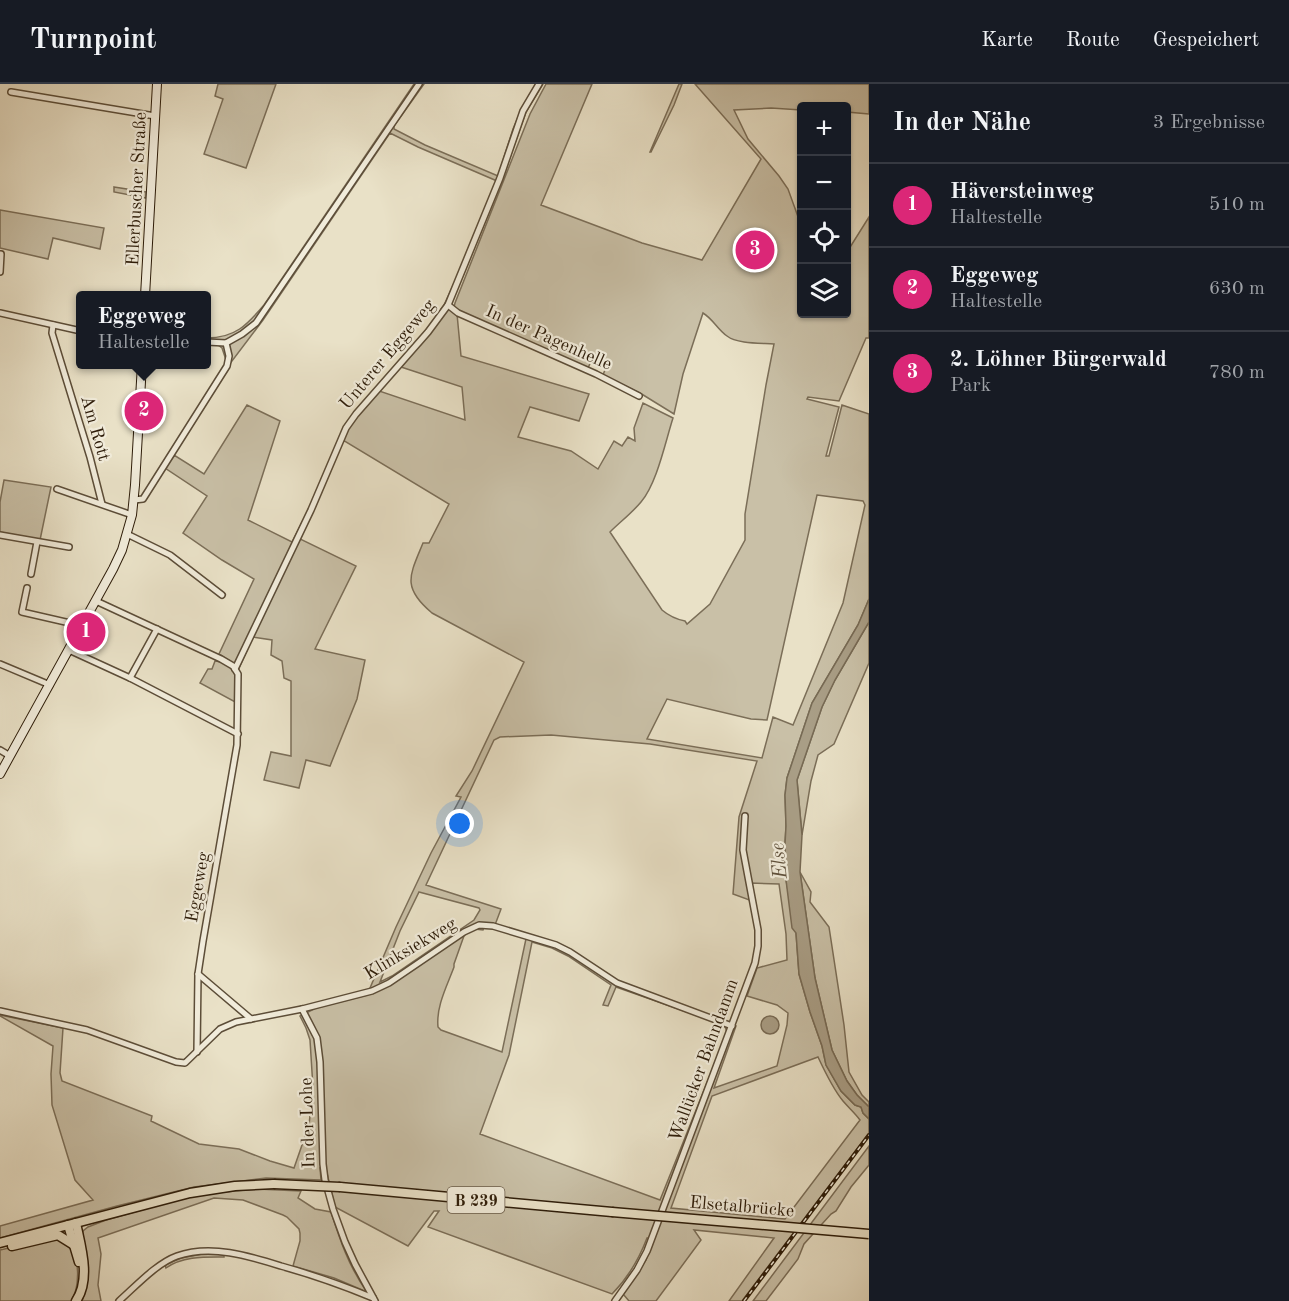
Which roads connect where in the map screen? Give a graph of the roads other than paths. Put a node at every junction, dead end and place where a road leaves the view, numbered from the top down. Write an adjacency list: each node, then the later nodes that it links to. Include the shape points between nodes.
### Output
1 (157, 84): 5 (main road, Ellerbuscher Straße)
2 (419, 84): 14 (street, via 256,323)
3 (539, 84): 9 (street, Unterer Eggeweg, via 523,111)
4 (10, 92): 5 (street)
5 (155, 116): 8 (main road, Ellerbuscher Straße)
6 (1, 254): 7 (street)
7 (0, 272)
8 (145, 291)
9 (448, 305): 16 (street, In der Pagenhelle); 33 (street, Unterer Eggeweg, via 346,428)
10 (0, 313): 11 (street)
11 (53, 325): 12 (street); 19 (street, Am Rott, via 52,333)
12 (76, 330)
13 (211, 342): 14 (street)
14 (226, 343): 18 (street, via 227,366 143,499)
15 (142, 369): 18 (main road)
16 (639, 396)
17 (57, 489): 19 (street)
18 (134, 500): 20 (main road)
19 (102, 504): 20 (street)
20 (132, 515): 21 (main road)
21 (127, 534): 27 (street, via 170,555); 28 (main road)
22 (0, 535): 23 (street)
23 (38, 542): 24 (street); 25 (street)
24 (69, 547)
25 (31, 574)
26 (27, 588): 29 (street, via 22,612)
27 (222, 595)
28 (96, 601): 29 (main road); 30 (street)
29 (83, 626): 31 (main road)
30 (157, 629): 33 (street); 34 (street)
31 (69, 650): 34 (street); 35 (main road)
32 (0, 664): 35 (street)
33 (235, 669): 36 (street, Eggeweg)
34 (130, 678): 36 (street)
35 (50, 685): 38 (main road)
36 (238, 734): 41 (street, Eggeweg)
37 (0, 750): 38 (street)
38 (10, 756): 39 (main road)
39 (0, 774)
40 (745, 816): 45 (street, Wallücker Bahndamm, via 743,850 758,946)
41 (198, 974): 44 (street); 46 (street, Eggeweg)
42 (302, 1009): 44 (street, Klinksiekweg); 45 (street, Klinksiekweg, via 372,991 479,925 556,945 617,983); 53 (street, In der Lohe, via 317,1038 325,1180 345,1242)
43 (0, 1011): 46 (street, Klinksiekweg, via 87,1030 176,1062 185,1062)
44 (251, 1019): 46 (street, Klinksiekweg, via 220,1029)
45 (732, 1026): 56 (street, Wallücker Bahndamm, via 647,1251)
46 (197, 1052)
47 (72, 1224): 48 (main road, Elsetalbrücke / B 239, bridge, via 190,1193 274,1184); 49 (main road, B 239); 50 (main road); 52 (main road, via 82,1250)
48 (869, 1234)
49 (0, 1243)
50 (74, 1245): 51 (main road, via 58,1235); 52 (main road)
51 (0, 1248)
52 (83, 1280): 54 (main road)
53 (374, 1299): 55 (street, via 332,1281 248,1256 208,1251 170,1259)
54 (76, 1301)
55 (119, 1301)
56 (615, 1301)

